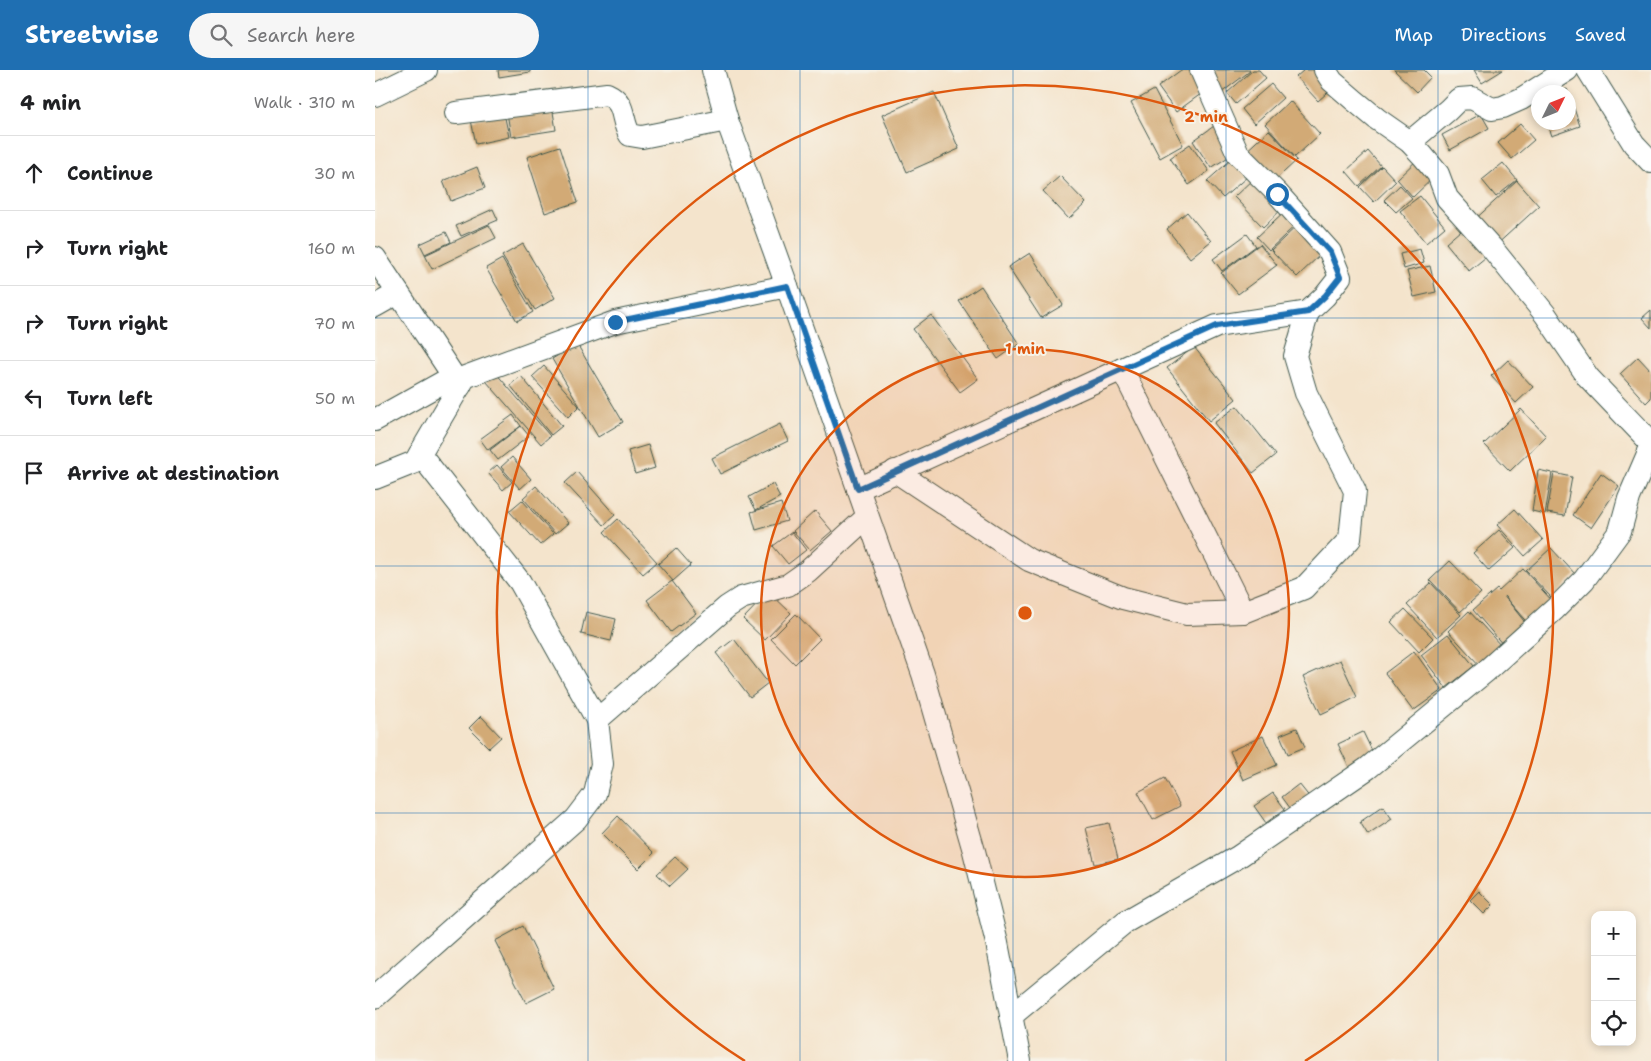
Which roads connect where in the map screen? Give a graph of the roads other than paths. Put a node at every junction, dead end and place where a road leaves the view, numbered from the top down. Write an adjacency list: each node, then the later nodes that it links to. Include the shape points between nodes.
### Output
1 (426, 70): 7 (street)
2 (713, 70): 9 (street)
3 (1201, 70): 16 (street, via 1238,154 1330,252 1340,277)
4 (1325, 70): 10 (street, via 1332,81 1354,100)
5 (1567, 70): 10 (street, via 1503,107 1492,109 1472,98 1459,99)
6 (1588, 70): 11 (street, via 1635,144)
7 (375, 95)
8 (456, 113): 9 (street, via 607,94 621,106 630,135 642,137)
9 (727, 120): 13 (street)
10 (1410, 142): 20 (street, via 1438,174 1447,198 1491,246 1545,314 1587,378)
11 (1651, 162)
12 (375, 258): 14 (street)
13 (787, 286): 18 (street, via 615,322); 25 (street)
14 (398, 293): 15 (street); 18 (street)
15 (375, 306)
16 (1308, 312): 17 (street, via 1217,326); 27 (street, via 1295,356 1305,393 1355,491 1350,539 1304,588)
17 (1122, 369): 23 (street); 27 (street)
18 (457, 381): 19 (street); 22 (street)
19 (375, 420)
20 (1651, 443)
21 (1651, 448): 30 (street, via 1629,498 1620,532 1584,580 1485,672 1368,768 1239,857 1125,922)
22 (420, 454): 24 (street, via 415,462); 28 (street, via 520,582)
23 (895, 472): 25 (street); 27 (street, via 1029,560 1123,598 1187,614)
24 (375, 478)
25 (858, 489): 26 (street)
26 (867, 517): 28 (street, via 789,585 741,598 727,607); 30 (street, via 923,674 974,851)
27 (1243, 612)
28 (597, 720): 29 (street, via 602,764 595,794 577,819)
29 (375, 997)
30 (1011, 1016): 31 (street)
31 (1020, 1061)

